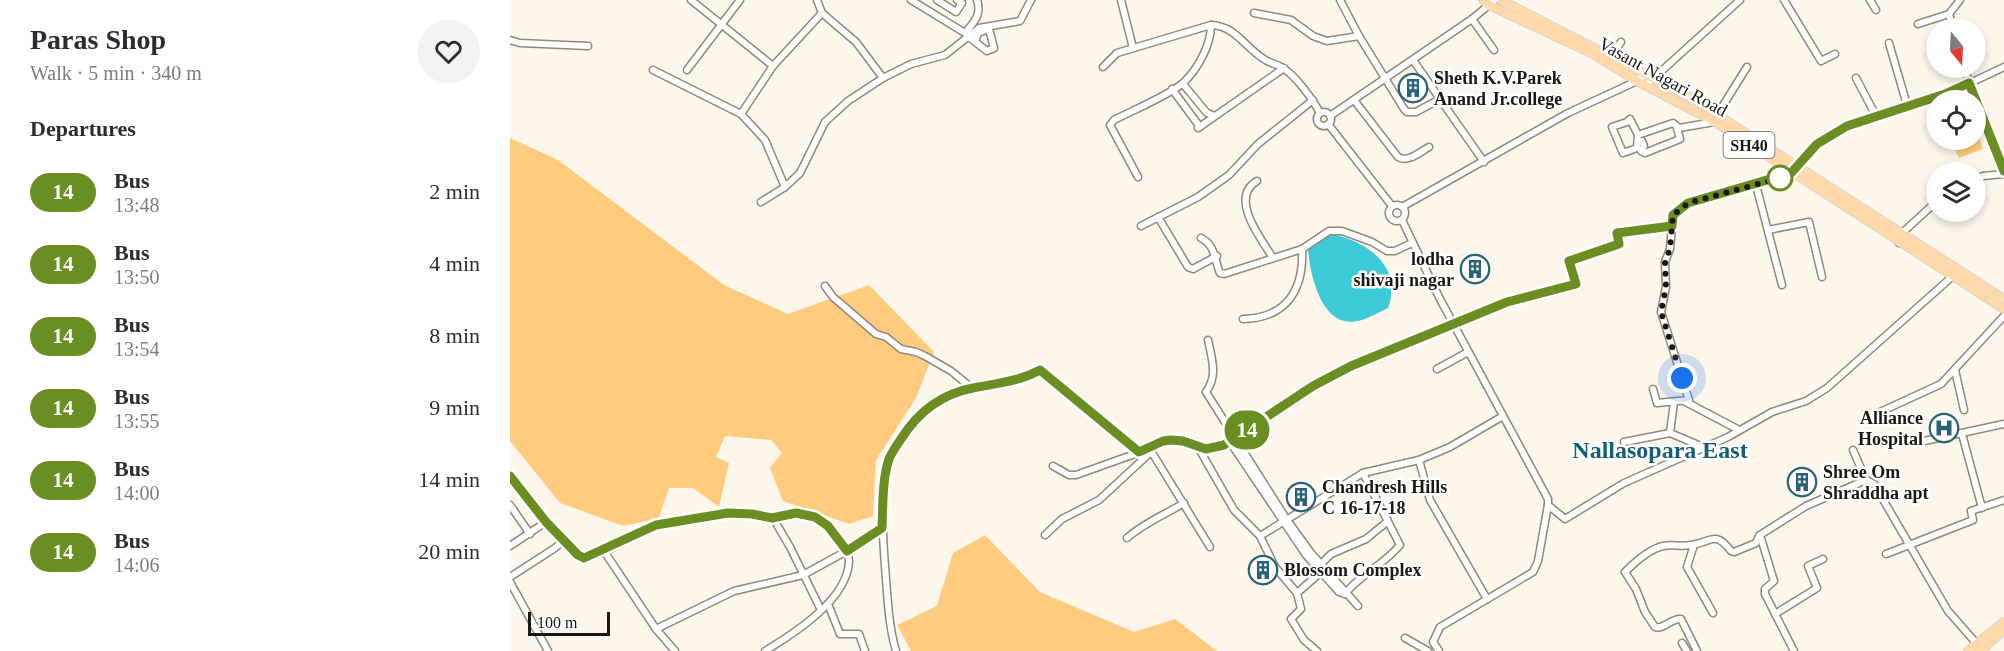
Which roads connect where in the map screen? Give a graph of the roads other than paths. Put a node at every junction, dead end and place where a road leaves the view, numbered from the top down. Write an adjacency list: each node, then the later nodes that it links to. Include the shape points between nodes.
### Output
1 (691, 0): 25 (street)
2 (740, 0): 25 (street)
3 (817, 0): 18 (street)
4 (911, 0): 7 (street, via 965,33 977,18)
5 (937, 0): 6 (street, via 956,12 962,3)
6 (957, 0)
7 (977, 0)
8 (1031, 0): 43 (street, via 1020,21 979,28 972,40 945,55 910,64)
9 (1121, 0): 31 (street)
10 (1340, 0): 26 (street)
11 (1500, 0): 34 (main road, Vasant Nagari Road / SH40)
12 (1740, 0): 47 (street)
13 (1784, 0): 33 (street, via 1821,61)
14 (1870, 0): 17 (street)
15 (1958, 0): 20 (street)
16 (1489, 2): 22 (street); 48 (main road, Vasant Nagari Road / SH40, via 1591,53)
17 (1876, 10)
18 (822, 13): 36 (street); 43 (street, via 856,42)
19 (1254, 13): 26 (street, via 1291,20 1312,36 1327,41)
20 (1949, 14): 21 (street); 23 (street)
21 (1950, 18)
22 (1473, 19): 32 (street); 35 (street)
23 (1918, 24)
24 (1211, 25): 31 (street); 40 (street, via 1229,29 1263,59); 50 (street, via 1211,35 1197,66)
25 (723, 26): 36 (street); 42 (street)
26 (1359, 36): 44 (street)
27 (510, 40): 30 (street)
28 (1621, 42): 34 (street)
29 (1889, 43): 57 (street)
30 (588, 46)
31 (1133, 48): 39 (street, via 1117,52)
32 (1494, 50)
33 (1835, 54)
34 (1611, 57): 47 (main road, Vasant Nagari Road / SH40)
35 (1413, 60): 44 (street); 54 (street)
36 (773, 66): 59 (street)
37 (1747, 67): 63 (street)
38 (2004, 67): 49 (street)
39 (1103, 68)
40 (1284, 68): 55 (street); 60 (street)
41 (653, 70): 59 (street)
42 (687, 70)
43 (883, 78): 76 (street, via 825,122 800,173)
44 (1386, 78): 54 (street, via 1407,112 1416,112); 56 (street)
45 (1856, 78): 62 (street)
46 (1967, 78): 49 (street)
47 (1647, 80): 48 (main road, Vasant Nagari Road / SH40); 63 (main road, Vasant Nagari Road / SH40, via 1690,98)
48 (1637, 81): 69 (street, via 1568,113)
49 (1969, 83): 57 (street); 71 (street)
50 (1183, 84): 51 (street); 52 (street)
51 (1172, 89): 53 (street); 73 (street, via 1110,125)
52 (1188, 90): 53 (street); 60 (street, via 1207,113)
53 (1179, 97): 60 (street, via 1199,127)
54 (1440, 99): 69 (street)
55 (1313, 100): 58 (street); 81 (street, via 1258,144 1228,175 1198,197)
56 (1354, 100): 61 (street); 68 (street, via 1398,157 1408,159)
57 (1907, 105): 62 (street)
58 (1320, 113): 61 (street); 64 (street, via 1318,123)
59 (741, 114): 76 (street, via 765,140)
60 (1215, 116)
61 (1330, 116): 64 (street)
62 (1876, 116): 70 (street, via 1847,126 1817,144)
63 (1716, 118): 65 (street); 70 (main road, Vasant Nagari Road / SH40)
64 (1328, 124): 78 (street)
65 (1677, 128): 66 (street, via 1673,123); 67 (street, via 1680,139 1645,153 1641,151)
66 (1638, 135): 66 (street, via 1630,119 1612,127 1623,153 1637,148)
67 (1642, 141)
68 (1429, 147)
69 (1484, 162): 79 (street)
70 (1794, 170): 75 (street); 86 (main road, Vasant Nagari Road / SH40); 89 (main road, Vasant Nagari Road / SH40)
71 (2004, 173): 72 (street)
72 (1986, 176)
73 (1138, 177)
74 (1257, 181): 92 (street, via 1246,193 1247,210)
75 (1756, 184): 84 (street, via 1688,203 1673,215); 85 (street)
76 (785, 187): 77 (street)
77 (761, 202)
78 (1392, 207): 79 (street); 82 (street, via 1390,218)
79 (1402, 207): 82 (street)
80 (1926, 211): 86 (street)
81 (1158, 217): 83 (street); 91 (street, via 1188,267 1193,269)
82 (1402, 220): 88 (street)
83 (1141, 226)
84 (1672, 226): 101 (street, via 1617,233 1619,244 1569,261 1576,284 1507,302); 108 (street, via 1661,312 1689,400)
85 (1768, 230): 94 (street, via 1809,222); 95 (street)
86 (1901, 234): 89 (street); 93 (main road, Vasant Nagari Road / SH40)
87 (1201, 238): 91 (street)
88 (1412, 243): 90 (street, via 1387,251 1342,231 1329,231); 101 (street)
89 (1899, 243): 93 (main road, Vasant Nagari Road / SH40)
90 (1302, 249): 92 (street); 100 (street, via 1300,280 1285,305 1274,312)
91 (1217, 256): 92 (street, via 1218,268 1224,274)
92 (1273, 258)
93 (1955, 273): 97 (main road, Vasant Nagari Road / SH40); 98 (main road, Vasant Nagari Road / SH40); 114 (street, via 1827,388)
94 (1822, 277)
95 (1782, 285)
96 (825, 286): 106 (street, via 876,334 901,349 925,356)
97 (2004, 299)
98 (2004, 309)
99 (2004, 316): 105 (street)
100 (1243, 319)
101 (1453, 324): 103 (street); 117 (street, via 1351,366 1313,386)
102 (1208, 340): 117 (street, via 1214,369 1206,393)
103 (1468, 352): 104 (street); 112 (street)
104 (1437, 369)
105 (1955, 370): 110 (street); 111 (street, via 1941,384)
106 (972, 388): 124 (street, via 995,386 1040,370); 139 (street, via 928,405 910,425 889,459)
107 (1653, 390): 109 (street, via 1657,403)
108 (1684, 401): 109 (street); 114 (street)
109 (1674, 402): 115 (street)
110 (1964, 410)
111 (1880, 412)
112 (1503, 416): 125 (street); 133 (street)
113 (2004, 424): 116 (street)
114 (1738, 430): 121 (street)
115 (1670, 433): 119 (street); 121 (street)
116 (1962, 434): 118 (street); 134 (street)
117 (1232, 440): 120 (street, via 1215,447); 136 (street)
118 (1924, 441)
119 (1624, 442)
120 (1198, 447): 122 (street, via 1171,440); 143 (street, via 1234,510)
121 (1703, 447): 133 (street, via 1624,483 1568,519)
122 (1150, 450): 124 (street); 131 (street); 142 (street, via 1099,500 1062,519)
123 (1853, 450): 129 (street)
124 (1139, 452): 126 (street, via 1076,475)
125 (1419, 460): 127 (street); 159 (street, via 1430,500)
126 (1053, 466)
127 (1364, 473): 136 (street); 137 (street)
128 (510, 476): 138 (street)
129 (1866, 480): 141 (street, via 1806,506); 147 (street, via 1874,484)
130 (2004, 500): 134 (street)
131 (1184, 503): 144 (street, via 1142,525); 149 (street)
132 (510, 505): 140 (street)
133 (1548, 505): 159 (street, via 1533,572)
134 (1982, 508): 147 (street, via 1971,512 1973,520)
135 (772, 518): 150 (street, via 728,513 664,523); 151 (street, via 796,513 815,517 828,526); 155 (street)
136 (1285, 521): 143 (street); 154 (street)
137 (1388, 521): 154 (street, via 1366,539 1330,554); 158 (street, via 1400,545)
138 (546, 522): 140 (street); 145 (street)
139 (882, 528): 151 (street); 177 (street, via 888,626)
140 (530, 534): 148 (street)
141 (1760, 535): 146 (street, via 1756,543 1734,552 1719,538); 164 (street, via 1774,579 1764,591)
142 (1045, 536)
143 (1260, 536): 157 (street, via 1275,567)
144 (1127, 538)
145 (564, 540): 150 (street, via 584,558); 156 (street)
146 (1694, 545): 163 (street, via 1688,567); 181 (street, via 1653,550 1625,574 1655,627 1681,619)
147 (1908, 545): 152 (street); 171 (street)
148 (510, 546)
149 (1210, 546)
150 (604, 551): 166 (street)
151 (847, 551): 155 (street); 160 (street, via 847,577)
152 (1886, 554)
153 (1823, 559): 164 (street, via 1808,566 1817,588)
154 (1319, 569): 157 (street); 158 (street)
155 (803, 575): 162 (street); 166 (street, via 734,591)
156 (510, 579): 173 (street)
157 (1297, 593): 178 (street, via 1301,609 1291,619 1304,640)
158 (1345, 594): 161 (street)
159 (1487, 599): 169 (street, via 1440,627)
160 (828, 604): 162 (street); 176 (street, via 840,634 859,634)
161 (1358, 606)
162 (820, 610): 175 (street)
163 (1713, 613)
164 (1775, 614): 182 (street)
165 (2004, 622): 171 (main road)
166 (657, 629): 174 (street)
167 (2004, 630): 171 (main road)
168 (1405, 638): 179 (street)
169 (1433, 642): 172 (street); 179 (street)
170 (1682, 644): 180 (street)
171 (1976, 649)
172 (1441, 650)
173 (548, 651)
174 (675, 651)
175 (765, 651)
176 (865, 651)
177 (896, 651)
178 (1317, 651)
179 (1429, 651)
180 (1687, 651)
181 (1697, 651)
182 (1794, 651)

